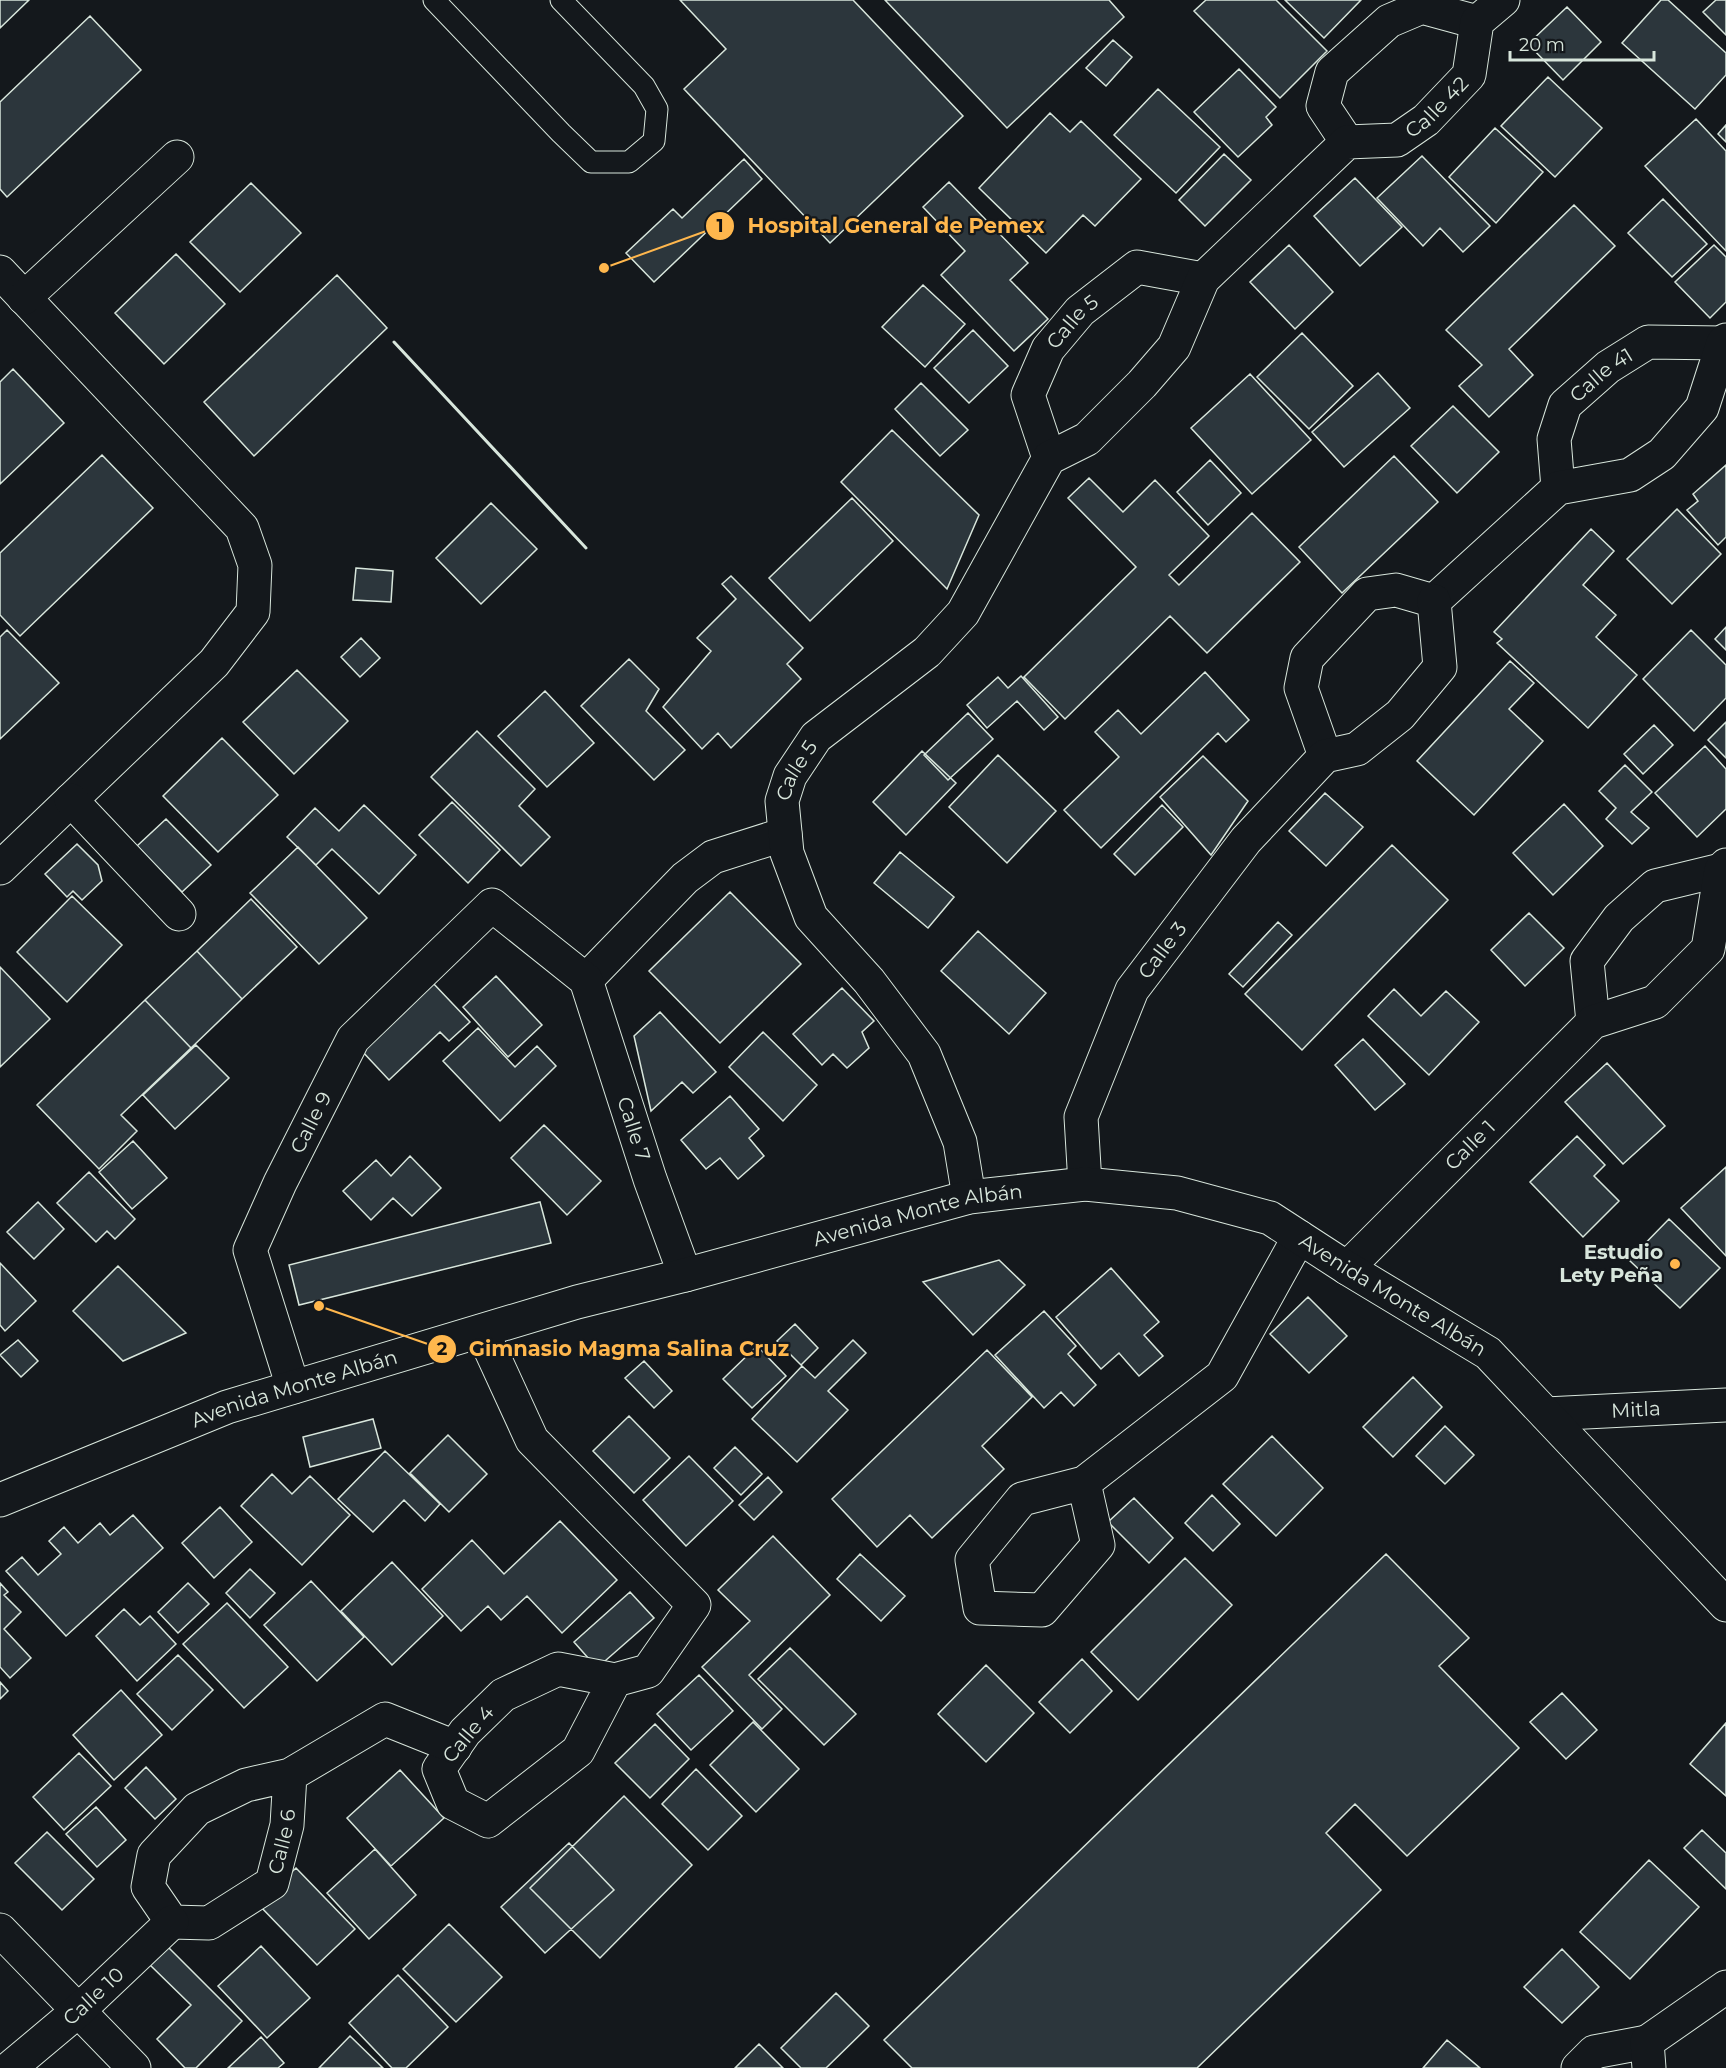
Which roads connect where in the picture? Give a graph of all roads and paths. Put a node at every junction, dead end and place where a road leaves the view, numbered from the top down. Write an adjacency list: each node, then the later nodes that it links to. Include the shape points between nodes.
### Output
1 (434, 0): 2 (lane, via 591,162 629,162 654,141 657,109 644,86)
2 (561, 0)
3 (1503, 0): 4 (street)
4 (1477, 22): 5 (street, Calle 42, via 1469,75 1426,120 1397,140); 5 (street, via 1422,7 1389,21 1332,72 1323,106)
5 (1347, 142): 8 (street)
6 (177, 157): 9 (street)
7 (0, 272): 9 (street)
8 (1203, 279): 11 (street, via 1168,355 1087,439); 11 (street, Calle 5, via 1137,267 1080,311 1048,349 1028,395)
9 (24, 298): 15 (street, via 242,528 255,566 253,612 214,663)
10 (1724, 342): 12 (street, Calle 41, via 1702,408 1662,454 1630,475); 12 (street, Calle 41, via 1648,342 1608,367 1565,405 1554,439)
11 (1049, 458): 16 (street, Calle 5, via 963,613 927,652 816,737 787,784 782,801)
12 (1558, 488): 13 (street)
13 (1434, 601): 14 (street, via 1440,667 1400,716 1357,749); 14 (street, via 1396,590 1367,594 1307,658 1300,688)
14 (1325, 756): 22 (street, Calle 3, via 1246,840 1132,990 1081,1117)
15 (71, 800): 18 (street); 19 (street)
16 (785, 834): 20 (street, via 713,857 685,878); 23 (street, Calle 5, via 787,853 811,918 869,981 924,1054 960,1142)
17 (1723, 867): 21 (street, Calle 1, via 1708,949 1654,1002); 21 (street, Calle 1, via 1655,886 1619,918 1587,961)
18 (0, 868)
19 (179, 914)
20 (586, 980): 26 (street, Calle 7, via 650,1179); 28 (street, Calle 9, via 492,905 353,1039 250,1250)
21 (1593, 1022): 25 (street, Calle 1)
22 (1085, 1184): 23 (street, Avenida Monte Albán); 24 (street, Avenida Monte Albán, via 1177,1193 1270,1218)
23 (969, 1197): 26 (street, Avenida Monte Albán)
24 (1299, 1237): 25 (street, Avenida Monte Albán); 31 (street, via 1222,1376)
25 (1347, 1268): 30 (street, Avenida Monte Albán, via 1488,1353)
26 (686, 1275): 27 (street, Avenida Monte Albán)
27 (483, 1331): 28 (street, Avenida Monte Albán); 34 (street, Calle 4, via 532,1440 694,1605 648,1671)
28 (293, 1387): 32 (street, Avenida Monte Albán, via 226,1407)
29 (1726, 1405): 30 (street, Mitla)
30 (1546, 1414): 33 (street, Avenida Monte Albán)
31 (1084, 1483)
32 (0, 1500)
33 (1726, 1605)
34 (615, 1680): 35 (street, Calle 4, via 558,1669 503,1695); 35 (street, Calle 4, via 578,1751 488,1821 453,1803 439,1769)
35 (455, 1747): 36 (street, Calle 6, via 385,1719)
36 (290, 1775): 37 (street, Calle 6, via 287,1825 272,1883 209,1923); 37 (street, Calle 6, via 246,1785 197,1809 154,1855 148,1887)
37 (172, 1922): 40 (street, Calle 10)
38 (0, 1930): 40 (street)
39 (1726, 1987): 41 (street)
40 (78, 2011): 42 (street, Calle 10); 43 (street)
41 (1648, 2055): 44 (street, via 1594,2052)
42 (10, 2068)
43 (134, 2068)
44 (1578, 2068)

